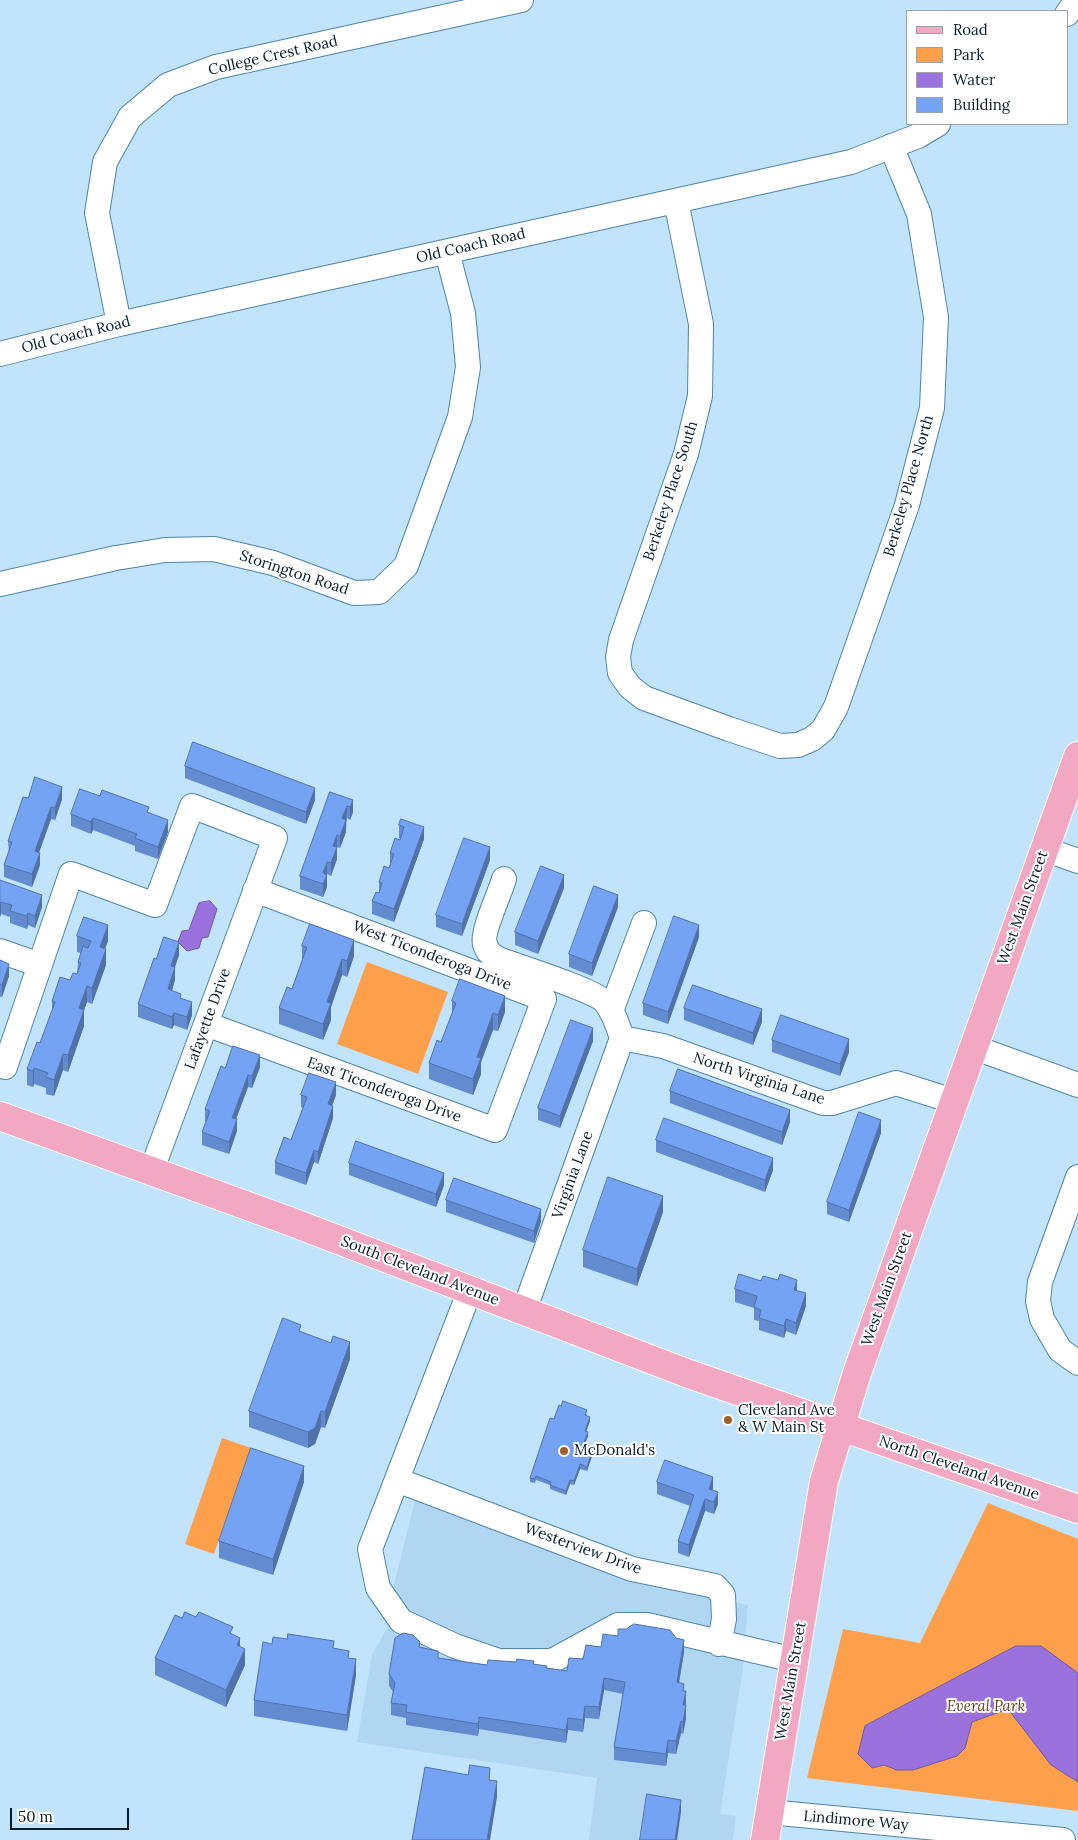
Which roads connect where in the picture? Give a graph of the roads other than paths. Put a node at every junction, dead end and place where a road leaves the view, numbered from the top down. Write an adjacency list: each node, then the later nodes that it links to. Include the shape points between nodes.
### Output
1 (521, 0): 8 (street, College Crest Road, via 216,67 168,85 130,117 105,162 97,213)
2 (1077, 0): 3 (street)
3 (1068, 13)
4 (936, 125): 5 (street, Old Coach Road)
5 (891, 146): 6 (street, Old Coach Road, via 851,162); 11 (street, Berkeley Place North, via 919,214 936,316 932,408 907,505 836,707 823,730 812,740 780,746)
6 (676, 201): 7 (street, Old Coach Road); 11 (street, Berkeley Place South, via 701,324 700,396 686,454 621,640 618,657 620,673 644,698)
7 (447, 252): 8 (street, Old Coach Road); 10 (street, Storington Road, via 463,313 468,367 460,417 406,566 379,592 354,593 273,563 214,549 165,550)
8 (118, 324): 9 (street, Old Coach Road)
9 (0, 354)
10 (0, 584)
11 (712, 722)
12 (1078, 756): 13 (main road, West Main Street)
13 (1044, 849): 14 (street); 23 (main road, West Main Street)
14 (1078, 861)
15 (504, 879): 20 (street, via 485,932 484,943 489,953 589,992 605,1001)
16 (256, 890): 19 (street, Lafayette Drive, via 276,838 192,806 155,905 71,874); 21 (street, Lafayette Drive); 24 (street, West Ticonderoga Drive, via 544,999)
17 (644, 923): 20 (street)
18 (0, 951): 19 (street)
19 (40, 966): 25 (street)
20 (611, 1011): 22 (street)
21 (206, 1024): 24 (street, East Ticonderoga Drive, via 496,1130); 29 (street, Lafayette Drive)
22 (622, 1038): 27 (street, North Virginia Lane, via 663,1046 823,1103 896,1083); 32 (street, Virginia Lane)
23 (973, 1048): 26 (street); 27 (main road, West Main Street)
24 (520, 1064)
25 (5, 1067)
26 (1078, 1085)
27 (953, 1101): 34 (main road, West Main Street)
28 (0, 1116): 29 (main road, South Cleveland Avenue)
29 (151, 1172): 31 (main road, South Cleveland Avenue)
30 (1078, 1177): 33 (street, via 1040,1282 1038,1300 1042,1319 1060,1350)
31 (470, 1290): 32 (main road, South Cleveland Avenue); 35 (street)
32 (524, 1311): 34 (main road, South Cleveland Avenue, via 689,1374)
33 (1078, 1363)
34 (840, 1425): 36 (main road, North Cleveland Avenue); 38 (main road, West Main Street, via 824,1481)
35 (397, 1480): 37 (street, Westerview Drive, via 632,1569 715,1586 723,1595 724,1619); 37 (street, via 370,1549 378,1588 401,1621 455,1646 499,1661 552,1661 618,1625 647,1625)
36 (1078, 1509)
37 (719, 1644): 38 (street)
38 (794, 1660): 39 (main road, West Main Street)
39 (769, 1812): 40 (main road, West Main Street); 41 (street, Lindimore Way)
40 (765, 1840)
41 (1063, 1840)

